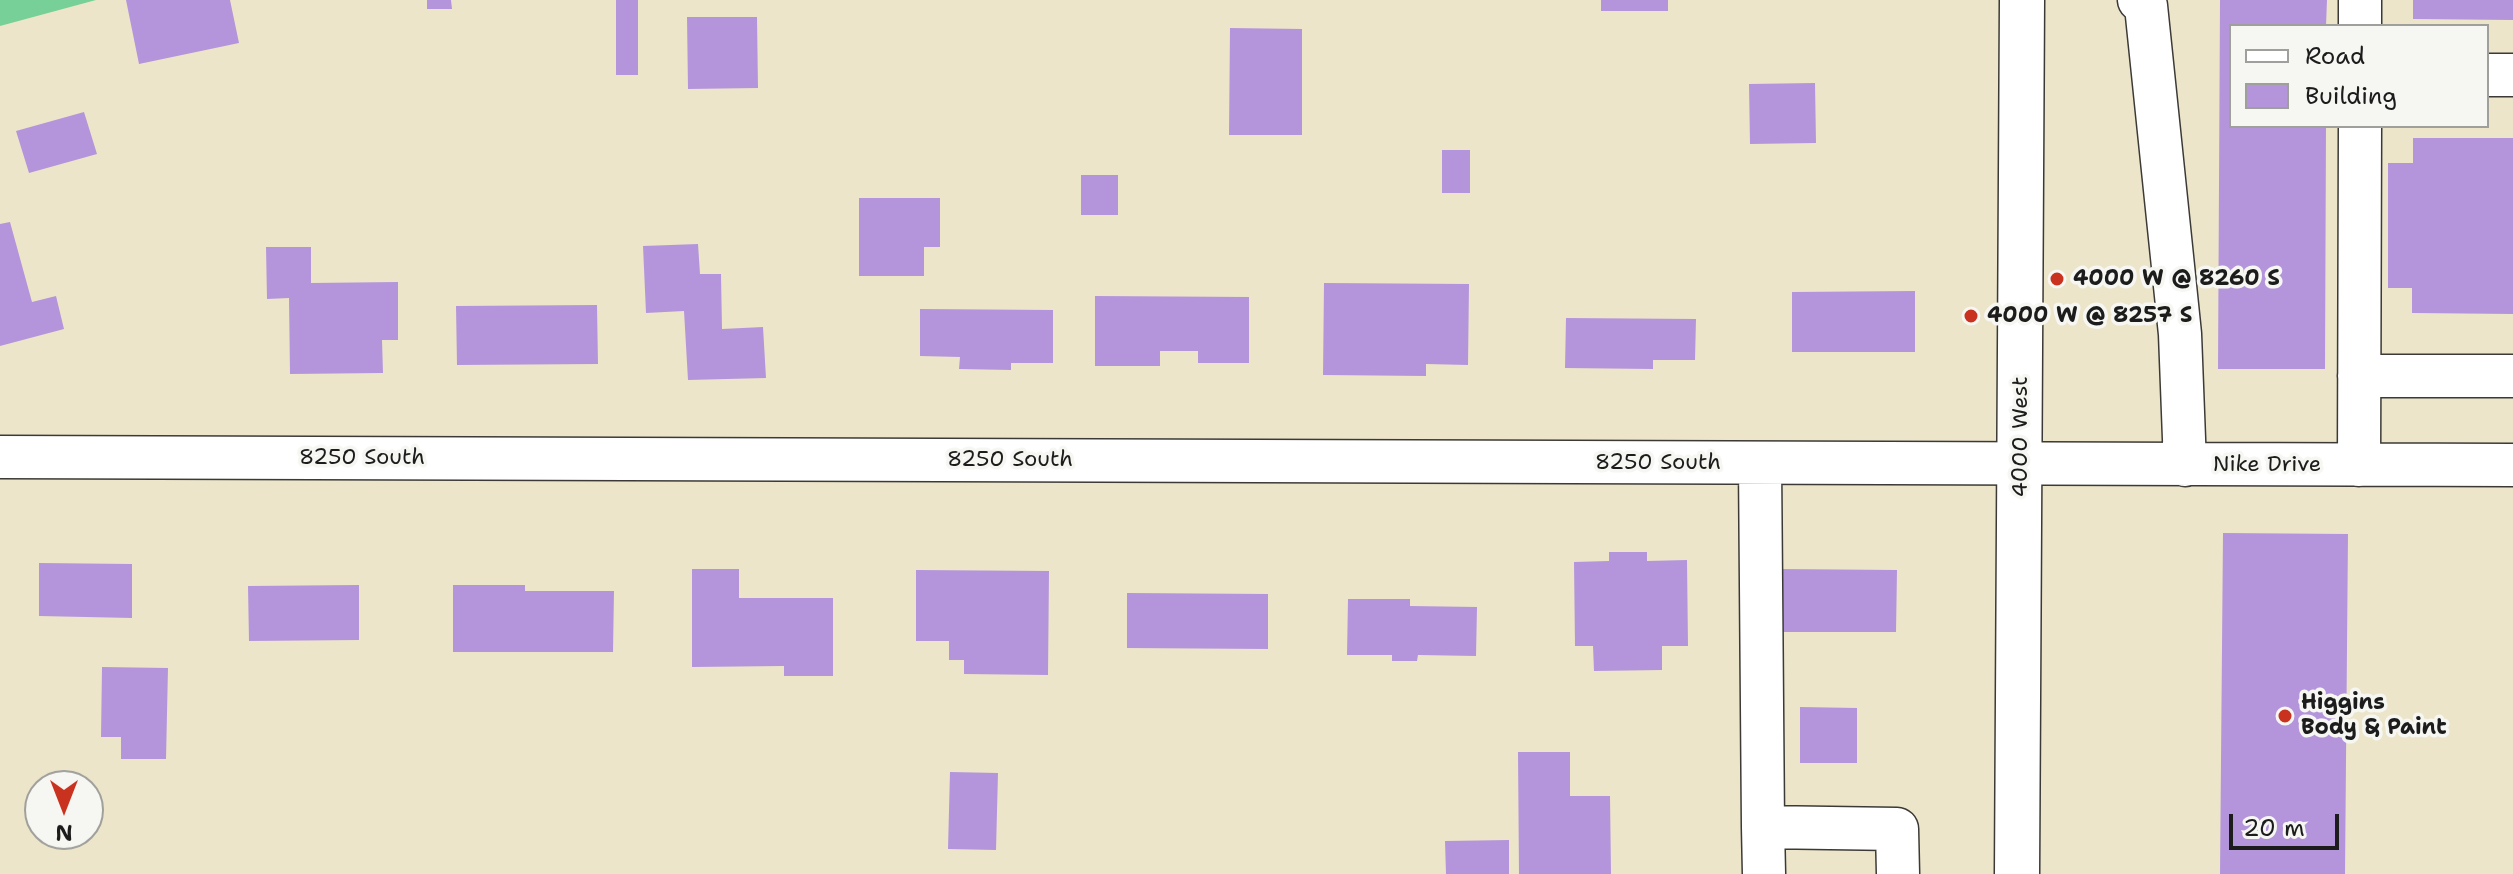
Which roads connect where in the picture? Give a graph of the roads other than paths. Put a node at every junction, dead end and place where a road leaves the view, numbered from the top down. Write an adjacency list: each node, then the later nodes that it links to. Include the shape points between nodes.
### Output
1 (2022, 0): 12 (main road, 4000 West)
2 (2139, 0): 13 (street, via 2146,6 2176,290)
3 (2360, 0): 4 (street)
4 (2360, 24)
5 (2489, 75): 6 (street)
6 (2513, 75)
7 (2360, 128): 8 (street)
8 (2359, 376): 9 (street); 14 (street)
9 (2513, 376)
10 (0, 457): 11 (street, 8250 South)
11 (1760, 463): 12 (street, 8250 South); 16 (street)
12 (2021, 464): 13 (street, Nike Drive); 19 (main road, 4000 West)
13 (2185, 465): 14 (street, Nike Drive)
14 (2359, 465): 15 (street, Nike Drive)
15 (2513, 465)
16 (1763, 827): 17 (street); 18 (street, via 1897,829)
17 (1764, 874)
18 (1898, 874)
19 (2017, 874)

